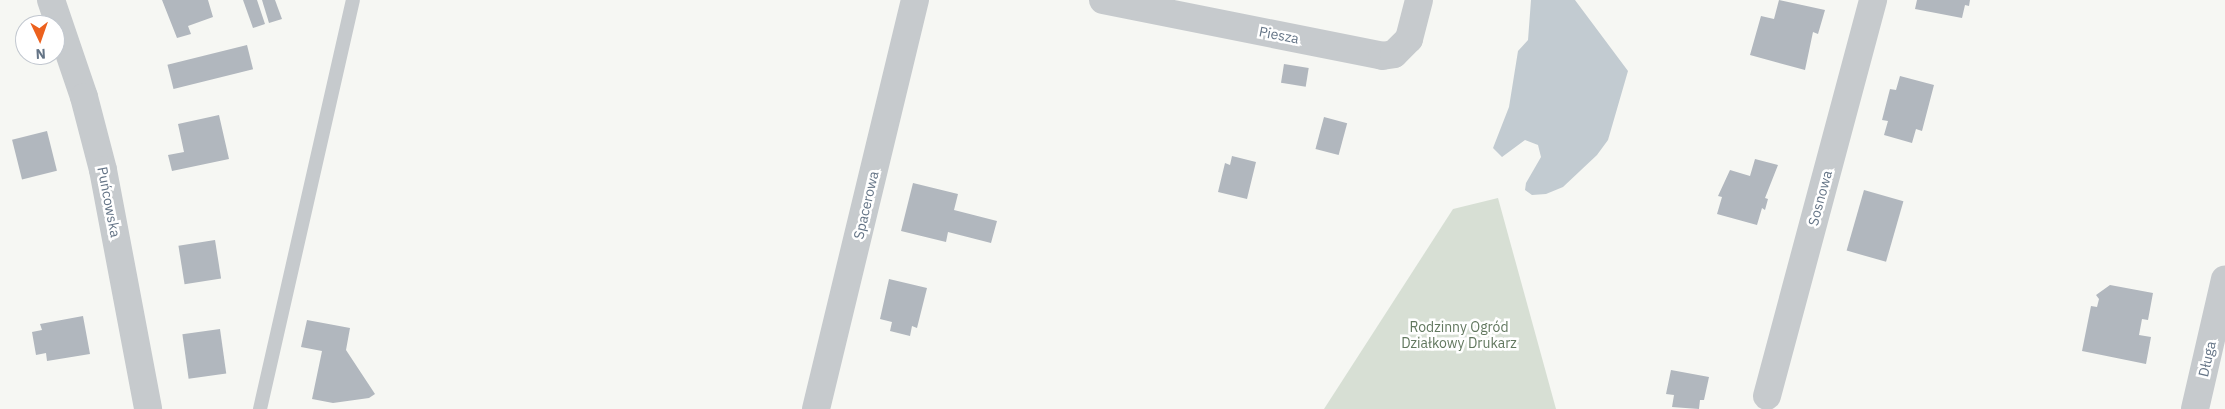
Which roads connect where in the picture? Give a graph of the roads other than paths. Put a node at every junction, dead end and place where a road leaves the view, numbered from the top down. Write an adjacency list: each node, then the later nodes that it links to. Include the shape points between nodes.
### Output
1 (51, 0): 9 (street, Puńcowska, via 84,97 103,170)
2 (352, 0): 10 (lane)
3 (914, 0): 11 (street, Spacerowa)
4 (1103, 0): 5 (street, Piesza, via 1382,56 1394,54 1409,39)
5 (1419, 0)
6 (1873, 0): 8 (street, Sosnowa)
7 (2225, 279): 12 (street, Długa)
8 (1767, 396)
9 (148, 409)
10 (260, 409)
11 (816, 409)
12 (2195, 409)

